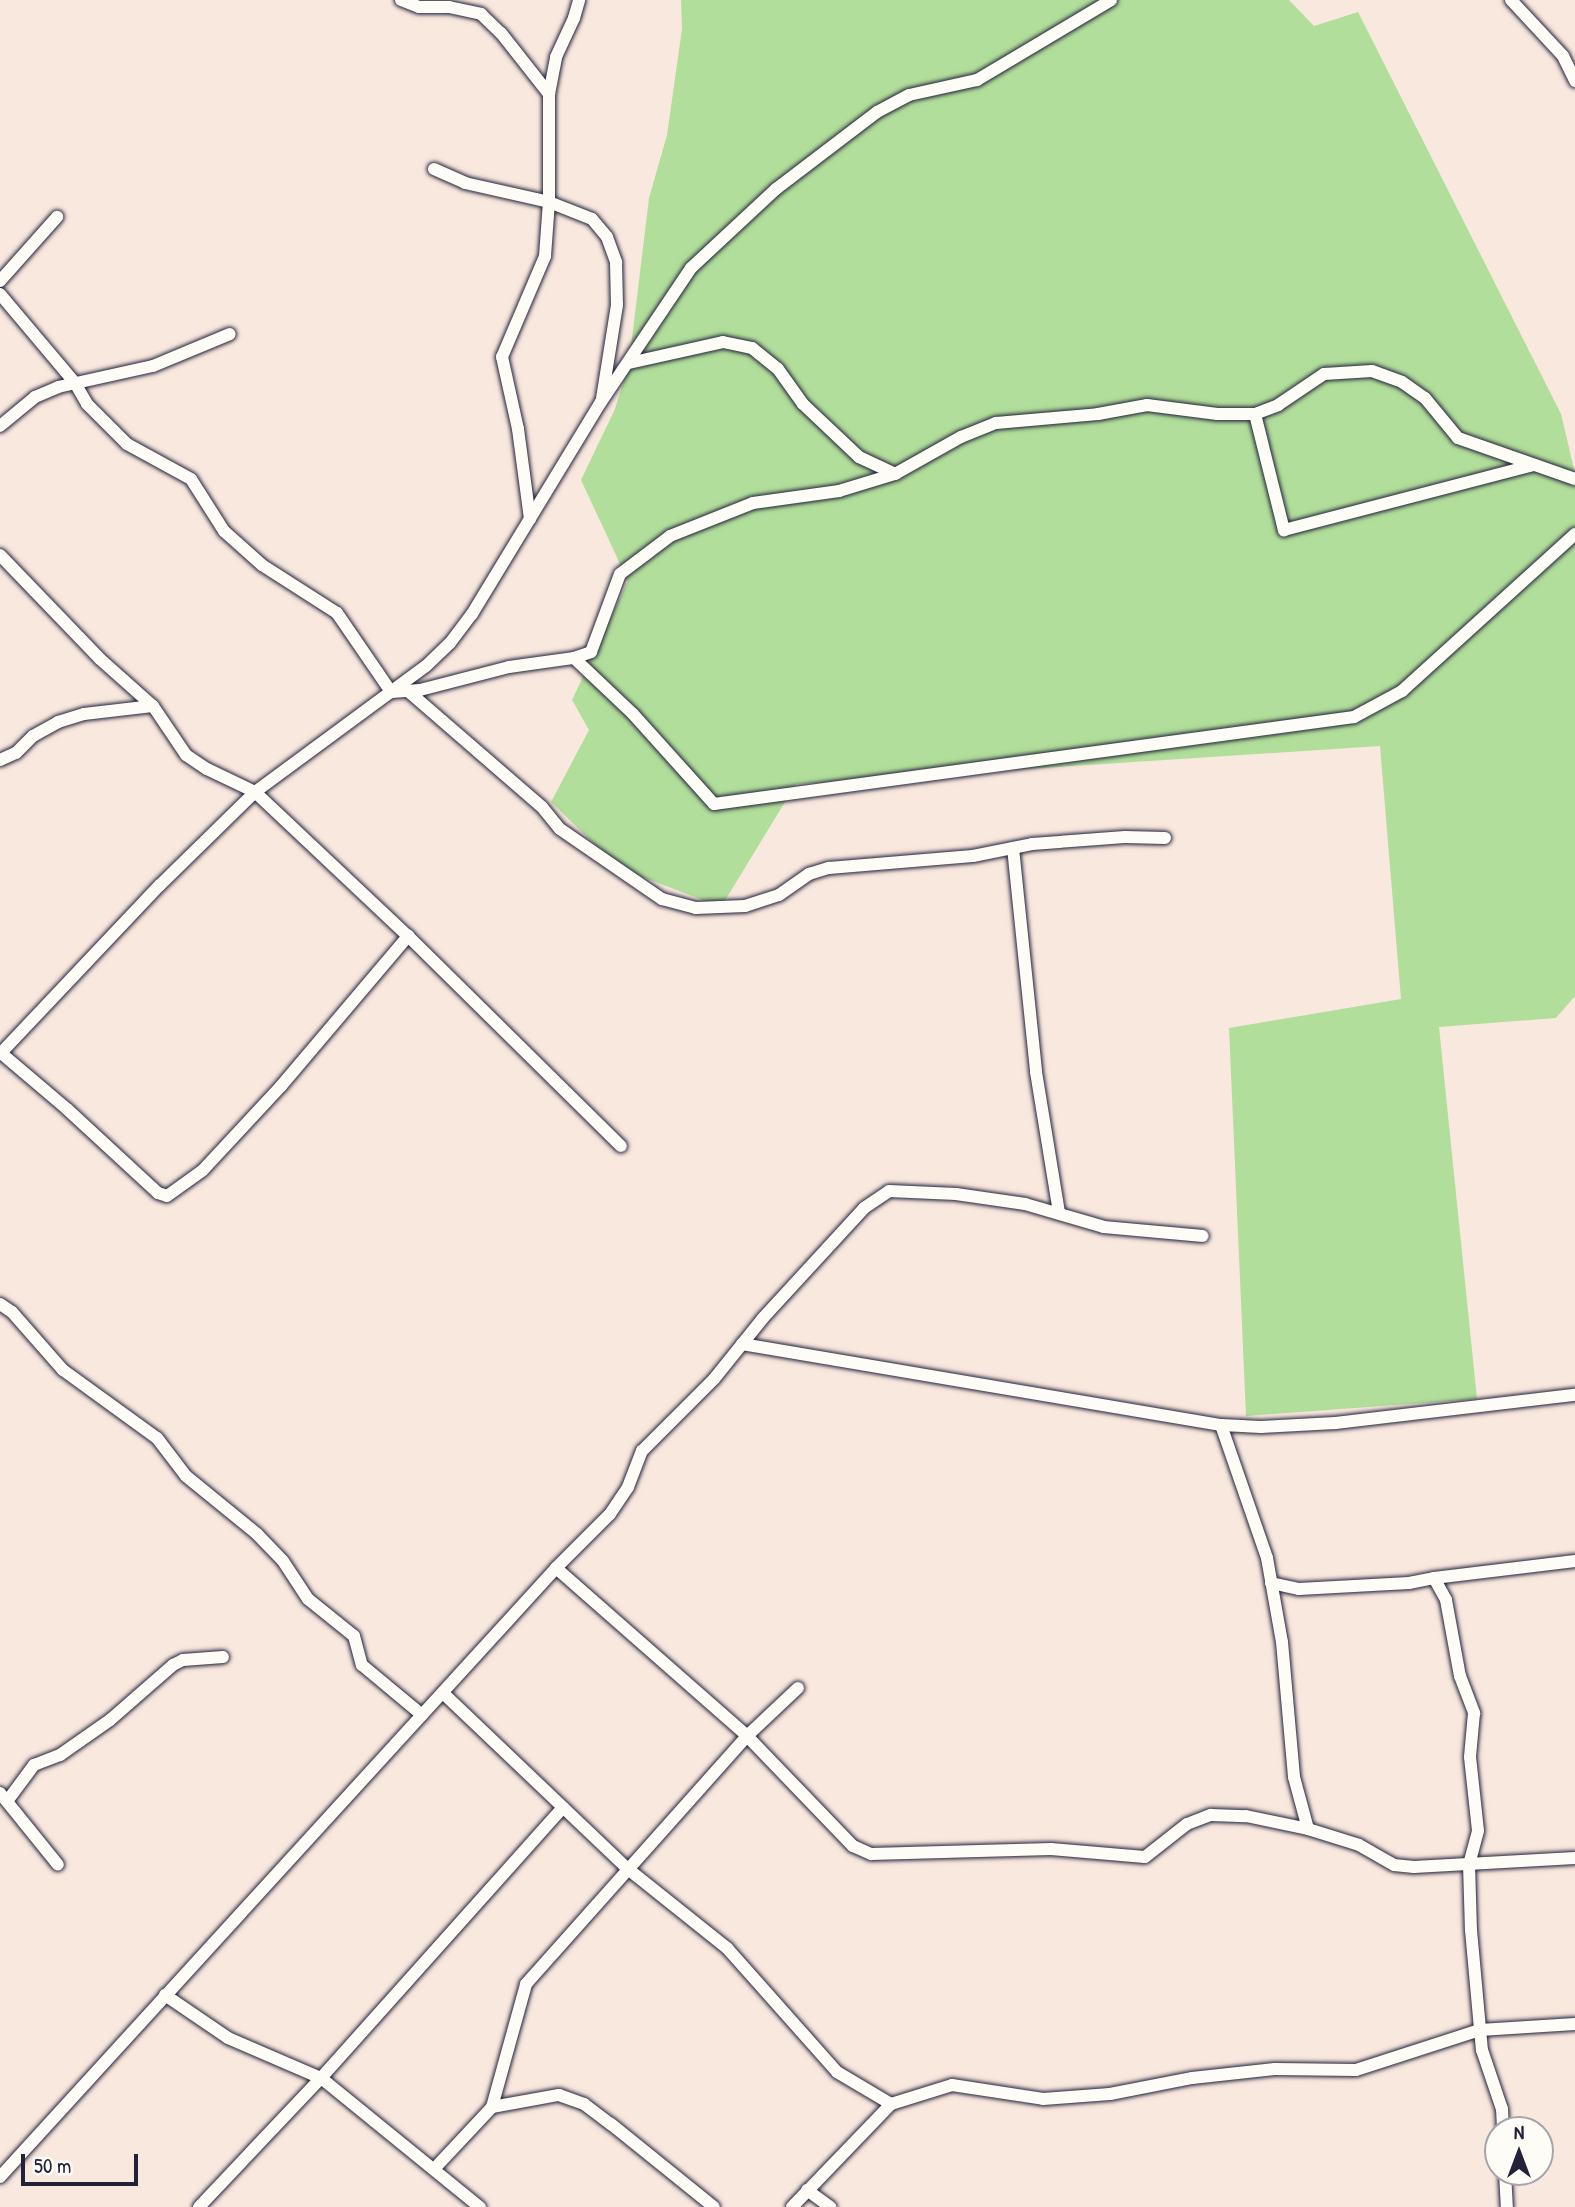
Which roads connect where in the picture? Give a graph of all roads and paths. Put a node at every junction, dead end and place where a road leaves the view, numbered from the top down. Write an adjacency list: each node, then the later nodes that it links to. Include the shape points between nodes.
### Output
1 (401, 0): 6 (street, via 419,7 481,14)
2 (579, 0): 6 (street, via 556,57)
3 (1111, 0): 13 (street, via 977,80 908,95 877,112 776,189 691,268)
4 (1511, 0): 5 (street, via 1563,56)
5 (1575, 81)
6 (549, 94): 8 (street)
7 (435, 169): 8 (street, via 465,183)
8 (550, 202): 15 (street, via 592,219 607,237 616,262 617,305); 21 (street, via 545,256 502,357 518,429)
9 (57, 217): 10 (street)
10 (0, 281)
11 (0, 294): 14 (street)
12 (230, 334): 14 (street, via 153,366)
13 (629, 363): 15 (street); 19 (street, via 723,342 752,348 778,369 803,404 859,457)
14 (75, 383): 17 (street, via 35,397); 26 (street, via 87,404 127,444 191,479 224,531 262,565 337,613)
15 (601, 402): 21 (street)
16 (1255, 414): 18 (street, via 1278,405 1324,374 1372,372 1402,382 1425,398 1458,438); 18 (street, via 1284,530); 19 (street, via 1147,405 996,423)
17 (0, 426)
18 (1536, 464): 20 (street)
19 (895, 474): 24 (street, via 838,491 753,503 670,536 620,574 591,652)
20 (1575, 479)
21 (530, 519): 26 (street, via 450,643)
22 (1575, 534): 24 (street, via 1402,691 1354,717 714,804 633,714)
23 (0, 555): 27 (street, via 100,659)
24 (574, 659): 25 (street, via 509,667)
25 (408, 691): 26 (street); 31 (street, via 542,807 560,829 662,899 696,908 745,905 779,895 809,874 829,868 973,856)
26 (391, 692): 29 (street)
27 (153, 706): 28 (street, via 84,714 58,722); 29 (street, via 186,755)
28 (0, 760)
29 (256, 792): 32 (street); 33 (street, via 160,885)
30 (1165, 838): 31 (street, via 1125,837)
31 (1013, 848): 35 (street, via 1036,1072)
32 (408, 936): 33 (street, via 221,1151 191,1182 167,1196 158,1193); 34 (street)
33 (0, 1054)
34 (621, 1146)
35 (1059, 1213): 36 (street, via 1104,1227); 38 (street, via 956,1194 889,1191 864,1208)
36 (1203, 1236)
37 (0, 1304): 48 (street, via 63,1370 157,1438 186,1476 257,1534 283,1561 308,1599 354,1636 362,1665)
38 (742, 1344): 40 (street); 42 (street, via 714,1380 642,1451 628,1487 610,1514)
39 (1575, 1395): 40 (street, via 1335,1423)
40 (1221, 1425): 44 (street, via 1267,1558)
41 (1575, 1561): 43 (street)
42 (556, 1568): 47 (street); 49 (street)
43 (1434, 1578): 44 (street, via 1299,1589); 54 (street, via 1446,1600 1460,1676 1474,1713 1470,1757 1478,1831)
44 (1271, 1583): 52 (street, via 1282,1642 1294,1777)
45 (223, 1657): 50 (street, via 173,1665 110,1720 60,1755 34,1765)
46 (798, 1688): 49 (street)
47 (443, 1693): 48 (street); 51 (street)
48 (422, 1715): 57 (street)
49 (747, 1736): 52 (street, via 853,1846 871,1854 1051,1849 1145,1857 1187,1824 1211,1815 1246,1816); 56 (street)
50 (4, 1796): 55 (street)
51 (563, 1807): 56 (street); 60 (street)
52 (1308, 1829): 54 (street, via 1359,1845 1394,1865)
53 (1575, 1858): 54 (street)
54 (1469, 1864): 59 (street)
55 (58, 1865)
56 (628, 1869): 61 (street, via 727,1948 837,2072); 62 (street, via 526,1984)
57 (165, 1995): 60 (street, via 228,2038); 65 (street)
58 (1575, 2024): 59 (street)
59 (1480, 2030): 61 (street, via 1356,2070 1275,2069 1192,2078 1110,2094 1043,2099 952,2085); 63 (street)
60 (321, 2078): 64 (street); 68 (street)
61 (891, 2104): 67 (street)
62 (492, 2107): 64 (street); 70 (street, via 559,2095 570,2098 611,2124)
63 (1502, 2116)
64 (436, 2168): 69 (street)
65 (0, 2177)
66 (1506, 2186): 73 (street)
67 (807, 2190): 71 (street); 72 (street)
68 (200, 2207)
69 (480, 2207)
70 (714, 2207)
71 (792, 2207)
72 (830, 2207)
73 (1507, 2207)

